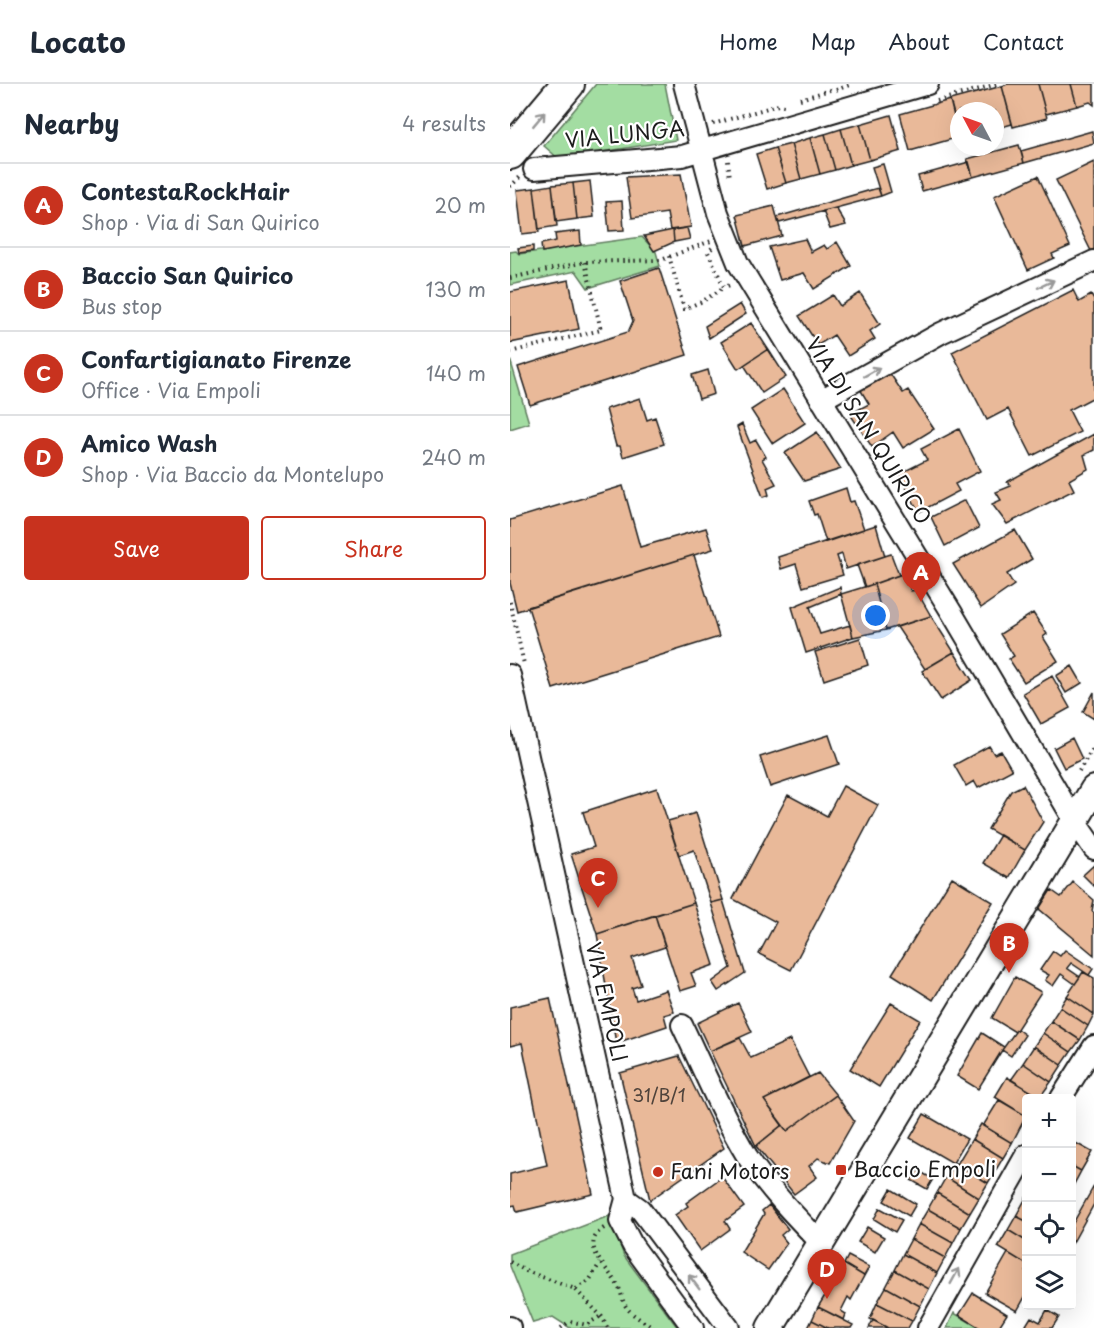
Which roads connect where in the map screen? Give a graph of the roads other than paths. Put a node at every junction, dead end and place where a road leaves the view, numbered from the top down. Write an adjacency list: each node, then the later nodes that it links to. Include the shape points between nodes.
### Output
1 (540, 84): 5 (main road)
2 (568, 84): 7 (main road, one-way to 2)
3 (684, 84): 6 (street, VIA DI SAN QUIRICO)
4 (928, 84): 6 (street, VIA LUNGA)
5 (510, 120)
6 (700, 151): 7 (street, VIA LUNGA); 9 (street, VIA DI SAN QUIRICO, via 714,237 738,263)
7 (521, 172)
8 (1094, 261): 9 (street, one-way to 8, via 941,333)
9 (821, 400): 12 (street, VIA DI SAN QUIRICO)
10 (518, 675): 18 (street, VIA EMPOLI)
11 (1086, 781): 12 (street)
12 (1074, 820): 13 (street, VIA DI SAN QUIRICO); 19 (street)
13 (1094, 849)
14 (682, 1025): 19 (street, via 748,1157 787,1208)
15 (1094, 1047): 16 (street)
16 (1064, 1094)
17 (1022, 1162): 23 (street, one-way to 17)
18 (626, 1199): 20 (street, VIA EMPOLI, via 620,1221 633,1246); 21 (street, one-way to 18, via 640,1209)
19 (821, 1243): 22 (street)
20 (693, 1328)
21 (729, 1328)
22 (770, 1328)
23 (928, 1328)

